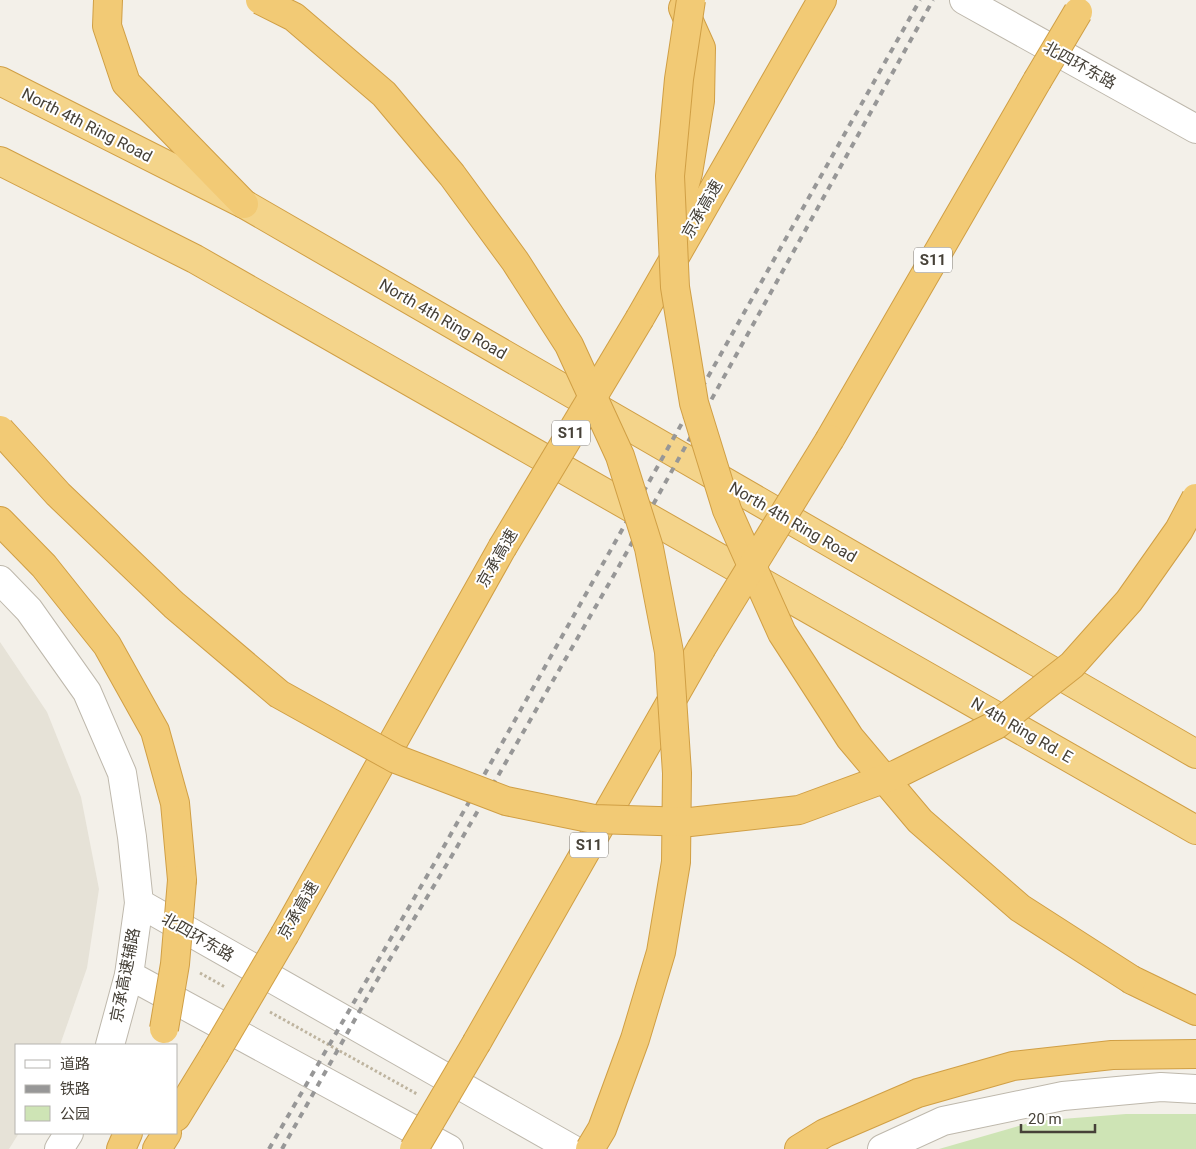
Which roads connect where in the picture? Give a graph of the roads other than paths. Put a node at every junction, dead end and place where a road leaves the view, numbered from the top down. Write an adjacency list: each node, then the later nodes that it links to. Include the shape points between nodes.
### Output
1 (108, 0): 11 (highway, via 107,26 126,83)
2 (260, 0): 36 (highway, bridge, via 294,17 384,94 452,175 515,261 569,345 620,456 648,548 669,652 677,773 676,862 661,952 636,1039 602,1129)
3 (679, 0): 12 (highway, via 701,48 700,101 688,173)
4 (691, 0): 21 (highway, bridge, via 678,79 670,176 675,286 694,403 727,510 778,624 850,738 920,821 1020,908 1132,980)
5 (822, 0): 12 (highway, 京承高速 / S11)
6 (964, 0): 9 (street, 北四环东路)
7 (1081, 6): 33 (highway, S11, bridge, via 830,439 701,649)
8 (0, 81): 11 (highway, North 4th Ring Road)
9 (1196, 129)
10 (0, 161): 18 (highway, via 195,259)
11 (244, 204): 17 (highway, North 4th Ring Road)
12 (654, 293): 26 (highway, 京承高速 / S11, bridge, via 502,548 285,934)
13 (0, 430): 14 (highway, bridge, via 58,494 174,605 279,694 396,759 506,801 594,819 690,822 799,810 897,774 996,725 1072,665 1130,601 1179,530)
14 (1196, 498)
15 (0, 521): 22 (highway, bridge, via 44,566 107,645 155,731 174,803 182,880 175,964)
16 (0, 580): 19 (street, via 29,610 87,692 122,773)
17 (1196, 754)
18 (1196, 830)
19 (139, 903): 20 (street, 京承高速辅路); 35 (street, 北四环东路)
20 (129, 975): 23 (street, 京承高速辅路); 34 (street)
21 (1196, 1011)
22 (161, 1037)
23 (110, 1044)
24 (1196, 1054): 37 (highway, via 1112,1055 1013,1066 918,1093 825,1133)
25 (1196, 1090): 38 (street, via 1161,1087 1063,1096 943,1122)
26 (178, 1114)
27 (68, 1134): 30 (street)
28 (128, 1134): 31 (highway)
29 (166, 1134): 32 (highway)
30 (60, 1149)
31 (120, 1149)
32 (157, 1149)
33 (414, 1149)
34 (449, 1149)
35 (572, 1149)
36 (590, 1149)
37 (799, 1149)
38 (882, 1149)

